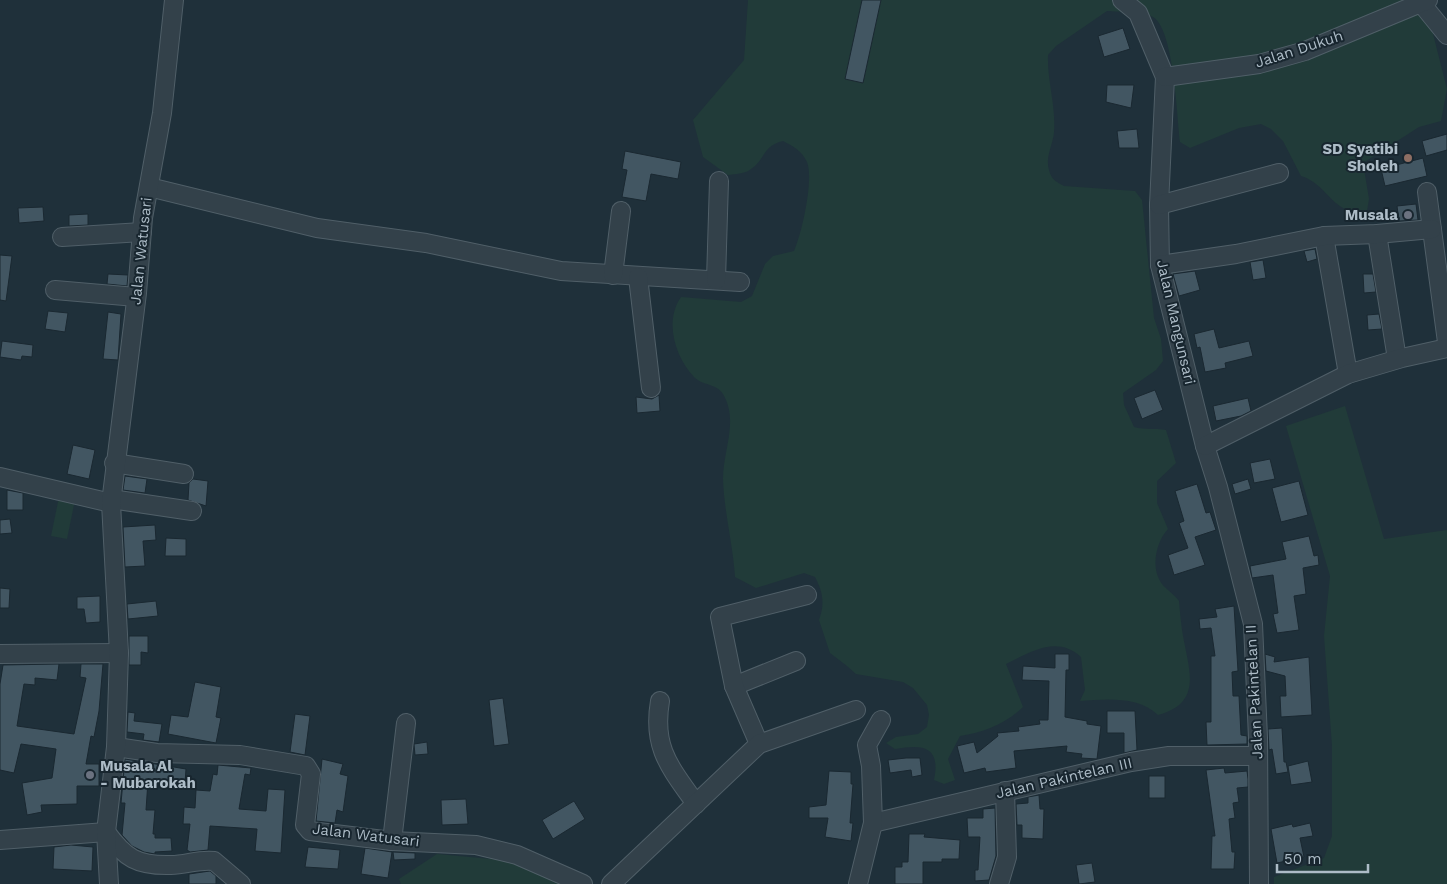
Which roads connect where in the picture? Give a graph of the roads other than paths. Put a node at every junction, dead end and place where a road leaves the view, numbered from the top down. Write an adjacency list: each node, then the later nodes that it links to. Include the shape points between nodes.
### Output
1 (174, 0): 8 (street, Jalan Watusari, via 162,113)
2 (1122, 0): 5 (street, via 1138,13)
3 (1425, 2): 4 (street); 5 (street, Jalan Dukuh, via 1305,50 1259,64)
4 (1447, 36)
5 (1165, 77): 10 (street, Jalan Mangunsari)
6 (1279, 173): 10 (street)
7 (719, 181): 20 (street)
8 (148, 187): 13 (street, Jalan Watusari); 18 (street, via 317,228 426,243 562,271)
9 (1427, 192): 12 (street)
10 (1159, 205): 17 (street, Jalan Mangunsari)
11 (621, 211): 18 (street)
12 (1432, 229): 14 (street); 24 (street)
13 (142, 232): 16 (street); 23 (street, Jalan Watusari)
14 (1377, 234): 15 (street); 26 (street)
15 (1324, 236): 17 (street); 27 (street)
16 (62, 237)
17 (1160, 265): 29 (street, Jalan Mangunsari)
18 (613, 275): 19 (street)
19 (638, 277): 20 (street); 28 (street)
20 (716, 280): 21 (street)
21 (740, 282)
22 (55, 290): 23 (street)
23 (136, 297): 30 (street, Jalan Watusari)
24 (1447, 342)
25 (1447, 348): 26 (street)
26 (1397, 359): 27 (street)
27 (1348, 374): 29 (street)
28 (651, 388)
29 (1205, 446): 46 (street, Jalan Pakintelan II, via 1253,624)
30 (114, 463): 31 (street); 33 (street, Jalan Watusari)
31 (184, 474)
32 (0, 477): 33 (street)
33 (111, 501): 34 (street); 36 (street, Jalan Watusari)
34 (192, 511)
35 (807, 594): 39 (street, via 720,617)
36 (119, 653): 37 (street); 45 (street, Jalan Watusari)
37 (0, 654)
38 (796, 661): 39 (street)
39 (734, 686): 44 (street)
40 (660, 701): 48 (street, via 657,719 661,750)
41 (856, 710): 44 (street)
42 (881, 720): 49 (street, via 867,745)
43 (406, 723): 52 (street)
44 (759, 744): 48 (street)
45 (116, 747): 50 (street, Jalan Watusari); 52 (street, Jalan Watusari, via 157,753 240,755 306,766 311,774 306,829)
46 (1258, 756): 47 (street, Jalan Pakintelan III, via 1170,756); 59 (street, Jalan Pakintelan II)
47 (1005, 791): 49 (street, Jalan Pakintelan III); 58 (street, via 1007,857)
48 (696, 804): 56 (street)
49 (873, 823): 57 (street)
50 (106, 832): 51 (street); 53 (street, Jalan Watusari); 54 (street, via 129,858 172,865 214,861)
51 (0, 840)
52 (392, 841): 55 (street, Jalan Watusari, via 476,845 517,855)
53 (109, 884)
54 (241, 884)
55 (583, 884)
56 (611, 884)
57 (858, 884)
58 (999, 884)
59 (1259, 884)

